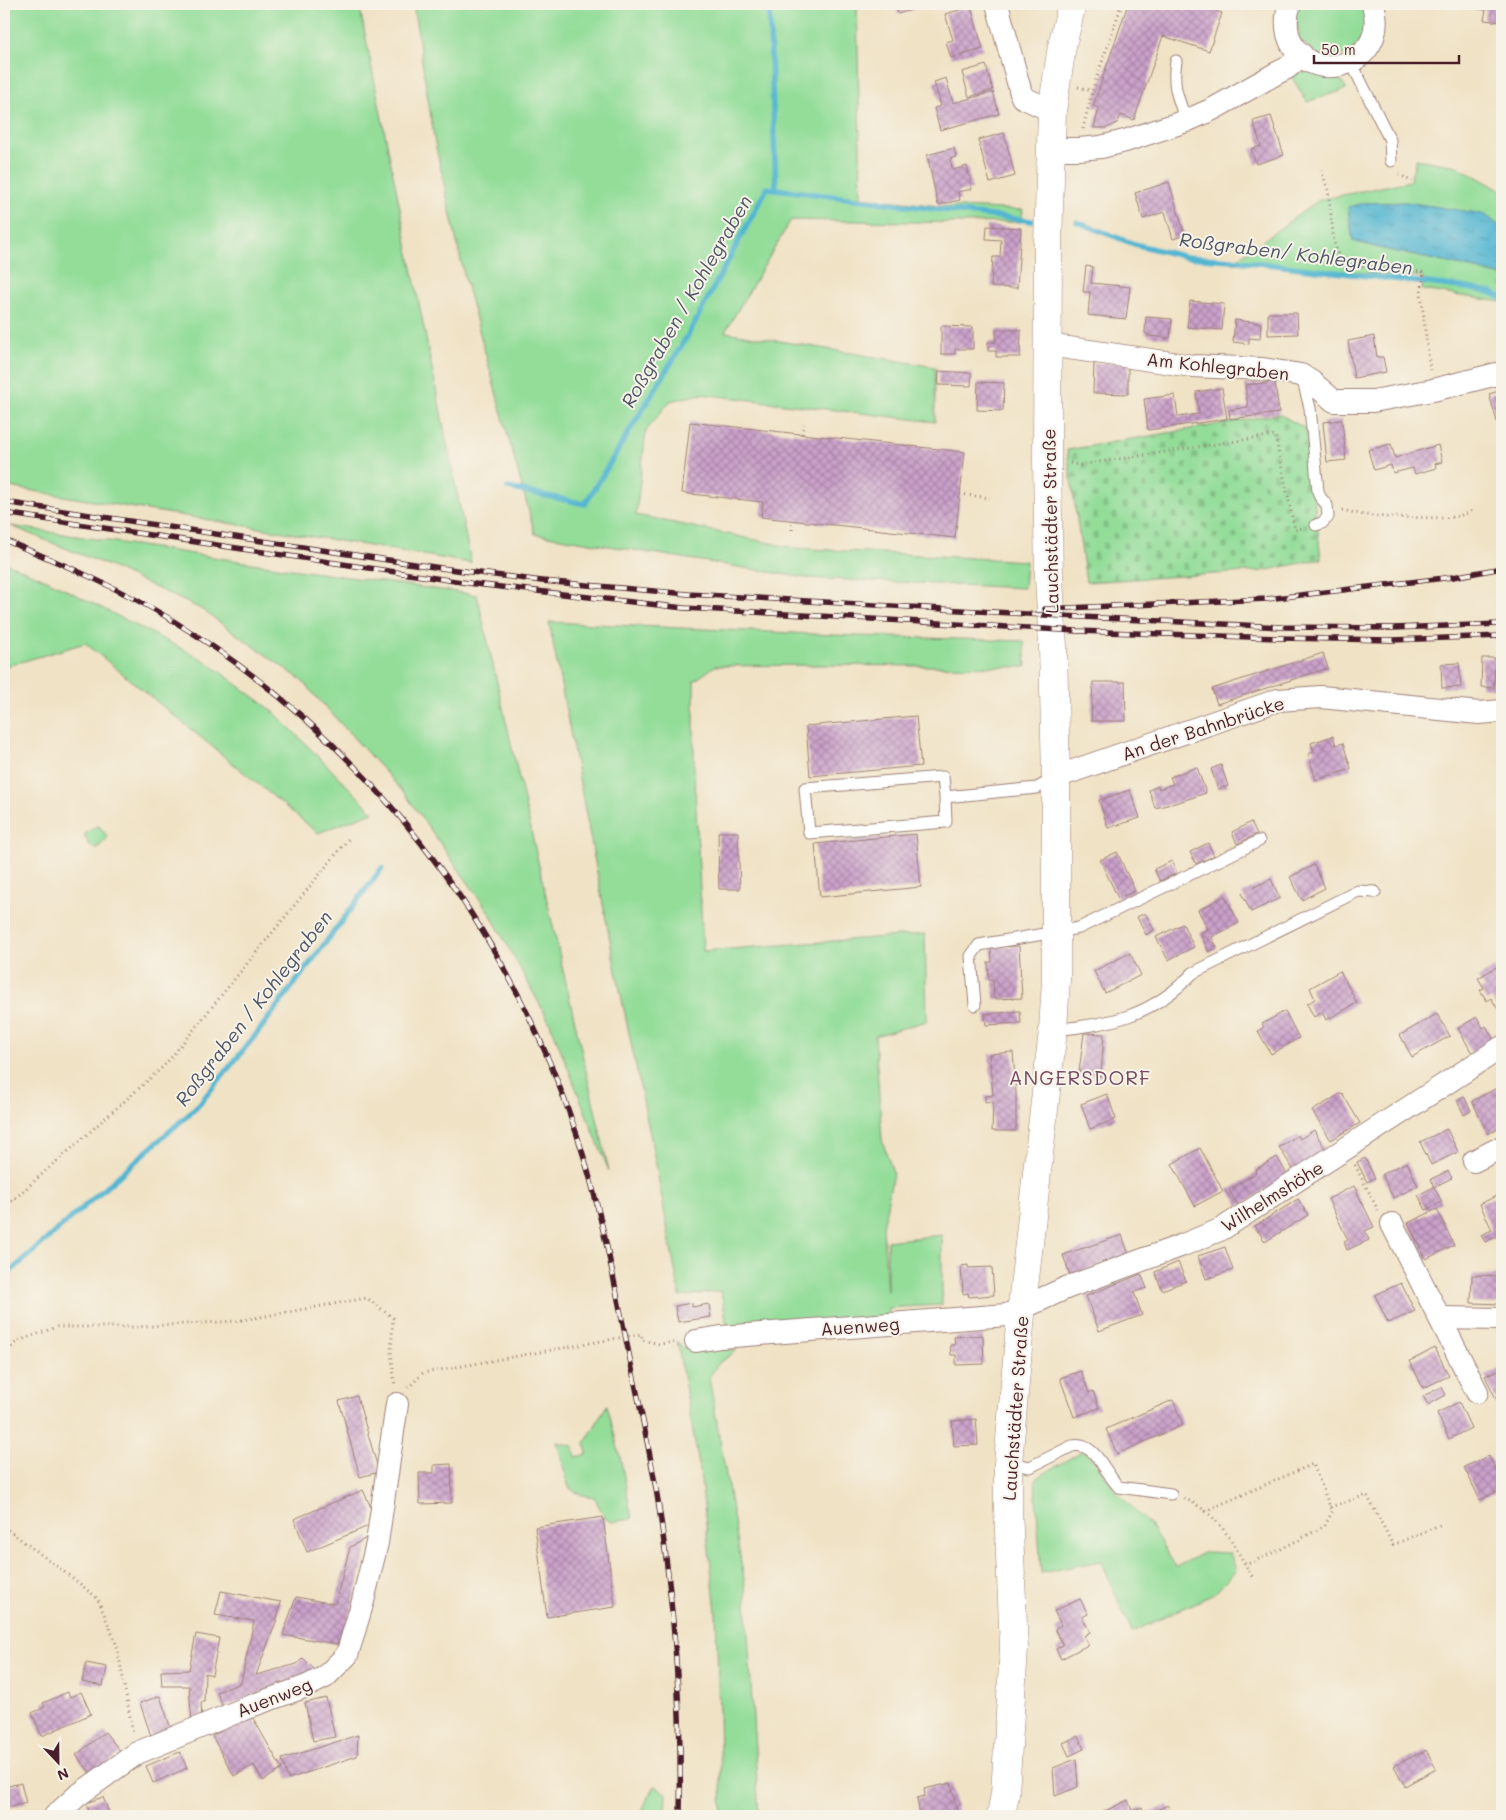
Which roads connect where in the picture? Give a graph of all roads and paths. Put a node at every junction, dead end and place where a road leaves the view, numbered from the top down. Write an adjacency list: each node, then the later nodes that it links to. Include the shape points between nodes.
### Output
1 (997, 4): 10 (street, via 1022,98)
2 (1072, 4): 10 (main road, Lauchstädter Straße)
3 (1109, 4): 6 (path)
4 (1373, 4): 9 (street, via 1376,29 1363,54)
5 (1287, 5): 7 (street, via 1288,32 1294,47)
6 (1121, 6): 13 (path, via 1092,91)
7 (1302, 55): 9 (street, via 1326,66); 11 (street, via 1282,70)
8 (1176, 61): 11 (lane, via 1176,92)
9 (1352, 62): 14 (lane, via 1390,140)
10 (1052, 111): 12 (main road, Lauchstädter Straße)
11 (1186, 121): 13 (street, via 1125,141)
12 (1050, 149): 13 (street); 16 (main road, Lauchstädter Straße)
13 (1079, 149)
14 (1391, 161)
15 (1321, 170): 19 (path, via 1328,189 1338,255 1350,265 1424,272 1422,290)
16 (1048, 345): 18 (street, Am Kohlegraben, via 1192,366 1263,369); 22 (main road, Lauchstädter Straße)
17 (1497, 374): 19 (street, Am Kohlegraben)
18 (1301, 375): 19 (street, Am Kohlegraben, via 1334,401 1373,401); 25 (lane, via 1310,408 1318,491)
19 (1433, 390)
20 (804, 424): 21 (path)
21 (802, 434)
22 (1047, 460): 28 (path, via 1080,465 1275,435 1295,530); 31 (main road, Lauchstädter Straße)
23 (960, 494): 24 (path)
24 (990, 498)
25 (1327, 505): 26 (path, via 1386,517 1446,518); 28 (lane, via 1328,517)
26 (1475, 510)
27 (793, 520): 29 (path)
28 (1316, 525)
29 (792, 530)
30 (1502, 711): 31 (street, An der Bahnbrücke, via 1478,713 1321,697 1278,700)
31 (1056, 777): 32 (lane, via 1037,788); 36 (main road, Lauchstädter Straße)
32 (945, 797): 32 (lane, via 946,822 809,833 805,788 942,777)
33 (350, 837): 43 (path, via 164,1066)
34 (1259, 840): 36 (lane, via 1079,928)
35 (1375, 892): 38 (lane, via 1358,891 1210,964 1193,973 1158,1003 1132,1016 1090,1026)
36 (1056, 931): 37 (lane, via 978,945 971,956); 38 (main road, Lauchstädter Straße)
37 (975, 1005)
38 (1053, 1030): 45 (main road, Lauchstädter Straße)
39 (1502, 1047): 41 (street, Wilhelmshöhe)
40 (1502, 1147): 42 (street)
41 (1347, 1148): 44 (path, via 1383,1219); 45 (street, Wilhelmshöhe, via 1222,1229)
42 (1474, 1161)
43 (4, 1208)
44 (1392, 1224): 46 (street)
45 (1022, 1307): 49 (street, Auenweg, via 1006,1315); 53 (main road, Lauchstädter Straße)
46 (1440, 1318): 47 (street); 51 (street)
47 (1502, 1319)
48 (608, 1341): 52 (path, via 423,1373)
49 (696, 1341)
50 (4, 1354): 52 (path, via 18,1341 57,1326 133,1327 237,1321 367,1298 393,1318 391,1352)
51 (1477, 1392)
52 (397, 1404): 61 (street, Auenweg, via 377,1543 347,1654 325,1677 307,1686)
53 (1008, 1463): 54 (lane, via 1030,1467 1080,1444 1095,1454 1119,1487); 63 (main road, Lauchstädter Straße, via 1014,1648)
54 (1171, 1494): 56 (path)
55 (1330, 1507): 56 (path, via 1313,1464); 57 (path, via 1367,1495 1393,1545); 59 (path, via 1333,1510 1325,1526)
56 (1205, 1511): 59 (path, via 1228,1533)
57 (1442, 1524)
58 (4, 1527): 61 (path, via 98,1600 118,1646)
59 (1245, 1565): 60 (path)
60 (1253, 1578)
61 (137, 1754): 62 (street, Auenweg, via 77,1796)
62 (55, 1816)
63 (1001, 1816)

